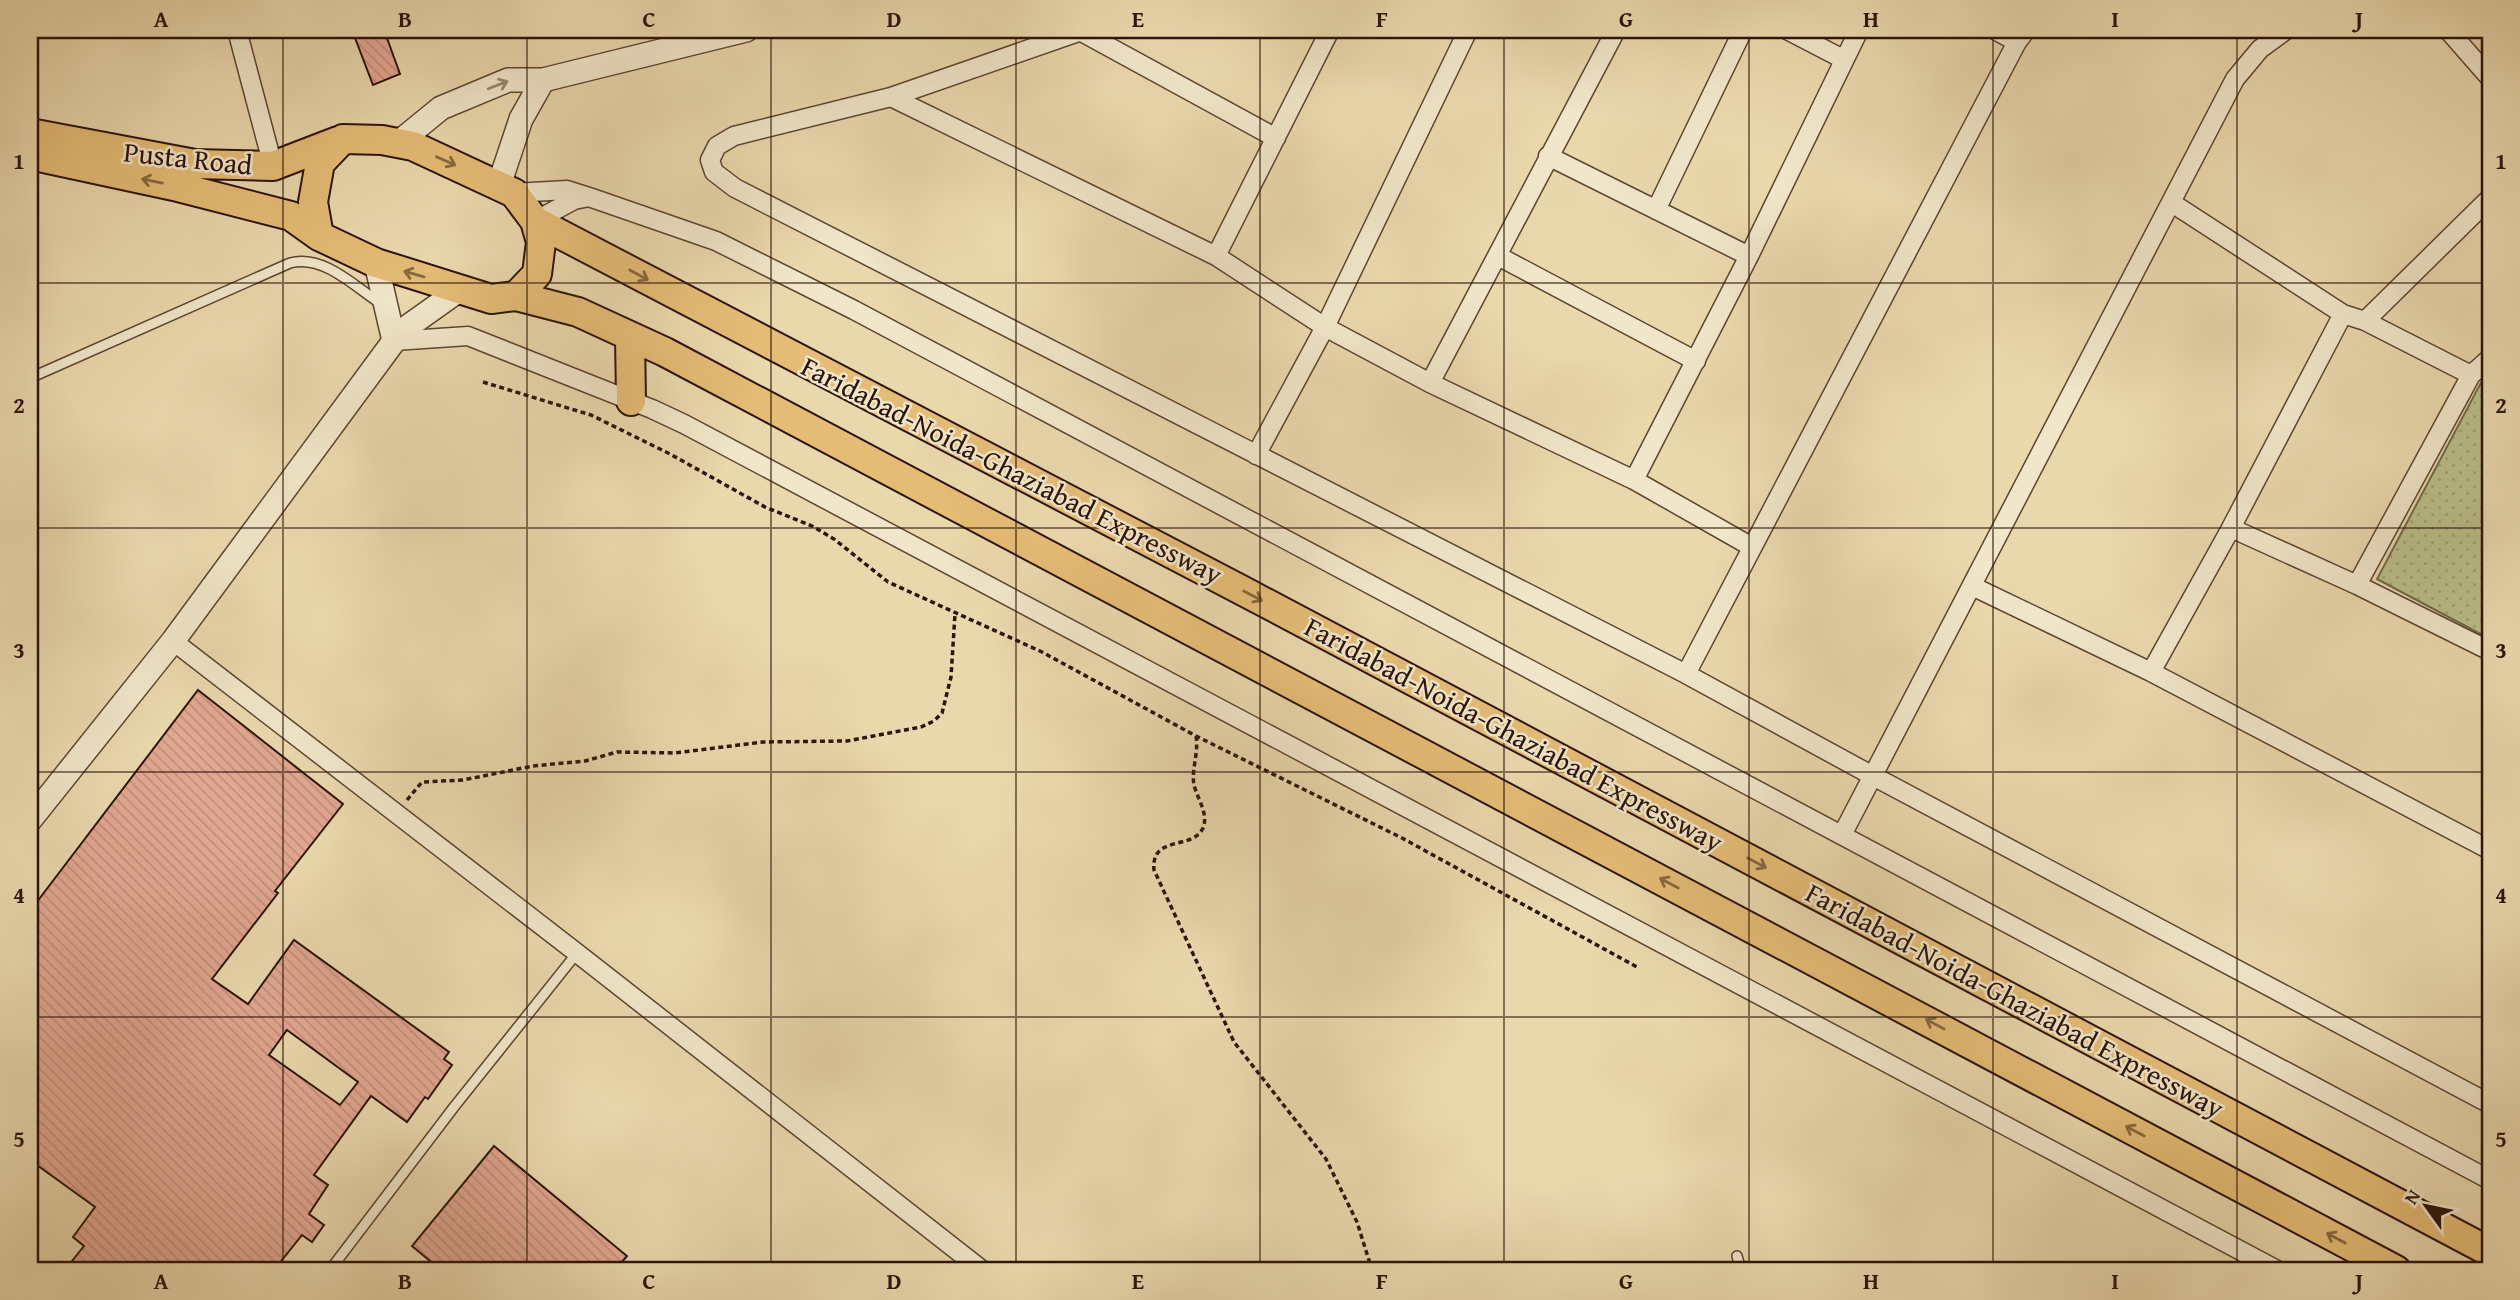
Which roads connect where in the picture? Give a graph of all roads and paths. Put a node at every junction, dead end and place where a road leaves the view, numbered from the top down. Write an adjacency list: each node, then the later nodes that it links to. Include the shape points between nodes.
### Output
1 (237, 30): 24 (street)
2 (746, 30): 16 (street)
3 (1082, 30): 17 (street); 19 (street)
4 (1330, 30): 19 (street)
5 (1468, 30): 42 (street)
6 (1616, 30): 23 (street)
7 (1743, 30): 30 (street)
8 (1787, 30): 14 (street)
9 (1859, 30): 14 (street)
10 (1995, 30): 13 (street)
11 (2286, 30): 29 (street, via 2260,50 2235,79)
12 (2448, 30): 15 (street)
13 (2022, 36): 55 (street)
14 (1843, 60): 35 (street)
15 (2490, 78)
16 (543, 80): 21 (street, one-way to 16, via 441,108 508,80); 25 (street, via 521,119)
17 (891, 97): 33 (street); 52 (street, via 734,136 718,146 710,160 714,172 736,188)
18 (30, 133): 24 (main road, Pusta Road, via 195,164)
19 (1276, 138): 33 (street)
20 (343, 139): 21 (main road, Faridabad-Noida-Ghaziabad Expressway); 24 (main road, Pusta Road); 32 (main road, via 320,163 313,202)
21 (398, 143): 25 (main road, Faridabad-Noida-Ghaziabad Expressway, one-way to 25)
22 (30, 155): 26 (main road, Pusta Road, one-way to 22)
23 (1548, 156): 30 (street); 34 (street)
24 (273, 166)
25 (507, 189): 27 (street, via 567,190); 31 (main road, Faridabad-Noida-Ghaziabad Expressway)
26 (218, 197): 32 (main road, Faridabad-Noida-Ghaziabad Expressway, via 291,216)
27 (589, 197): 31 (street, via 574,200); 67 (street, via 716,242 854,310)
28 (2490, 198): 41 (street)
29 (2172, 203): 40 (street); 57 (street)
30 (1656, 209): 35 (street)
31 (535, 222): 38 (main road, Faridabad-Noida-Ghaziabad Expressway, via 541,242 537,274); 73 (main road, Faridabad-Noida-Ghaziabad Expressway, one-way to 73, via 1247,593)
32 (319, 236): 36 (main road, Faridabad-Noida-Ghaziabad Expressway)
33 (1216, 256): 42 (street)
34 (1498, 256): 46 (street); 50 (street)
35 (1749, 256): 46 (street)
36 (376, 263): 37 (main road, Faridabad-Noida-Ghaziabad Expressway, one-way to 36); 39 (street)
37 (462, 288): 38 (main road, Faridabad-Noida-Ghaziabad Expressway, via 491,299); 44 (street)
38 (516, 296): 43 (main road, Faridabad-Noida-Ghaziabad Expressway, via 578,312)
39 (388, 308): 44 (street); 48 (lane, via 326,268 303,259)
40 (2343, 314): 41 (street); 54 (street)
41 (2365, 321): 47 (street)
42 (1325, 327): 50 (street); 52 (street)
43 (630, 336): 51 (main road); 80 (main road, Faridabad-Noida-Ghaziabad Expressway, one-way to 43)
44 (394, 341): 51 (street, via 468,335); 59 (street)
45 (2490, 358): 47 (street)
46 (1696, 361): 53 (street)
47 (2471, 376): 56 (street)
48 (30, 378)
49 (483, 382): 58 (path, via 591,415 659,448 765,507 812,526 888,582)
50 (1430, 383): 53 (street)
51 (631, 401): 79 (street, via 721,444)
52 (1256, 455): 62 (street)
53 (1634, 480): 55 (street)
54 (2231, 528): 56 (street); 61 (street)
55 (1752, 547): 62 (street)
56 (2357, 585): 60 (street)
57 (1972, 586): 61 (street); 64 (street)
58 (955, 614): 63 (path, via 1042,652); 65 (path, via 951,677 942,713 921,727 847,741 763,742 675,753 617,752 463,780 433,780 422,782)
59 (173, 641): 65 (street); 66 (street)
60 (2490, 651)
61 (2151, 672): 68 (street)
62 (1686, 674): 64 (street)
63 (1196, 736): 70 (path, via 1402,838); 77 (path, via 1194,782 1204,826 1196,835 1162,848 1154,870 1234,1042 1326,1159 1357,1222)
64 (1873, 776): 67 (street); 71 (street)
65 (396, 812): 69 (street)
66 (30, 820)
67 (1842, 835): 72 (street)
68 (2490, 850)
69 (577, 953): 75 (lane); 76 (street)
70 (1637, 967)
71 (2490, 1104)
72 (2490, 1180)
73 (2490, 1252)
74 (1737, 1256): 78 (lane)
75 (330, 1270)
76 (982, 1270)
77 (1371, 1270)
78 (1741, 1270)
79 (2277, 1270)
80 (2396, 1270)

